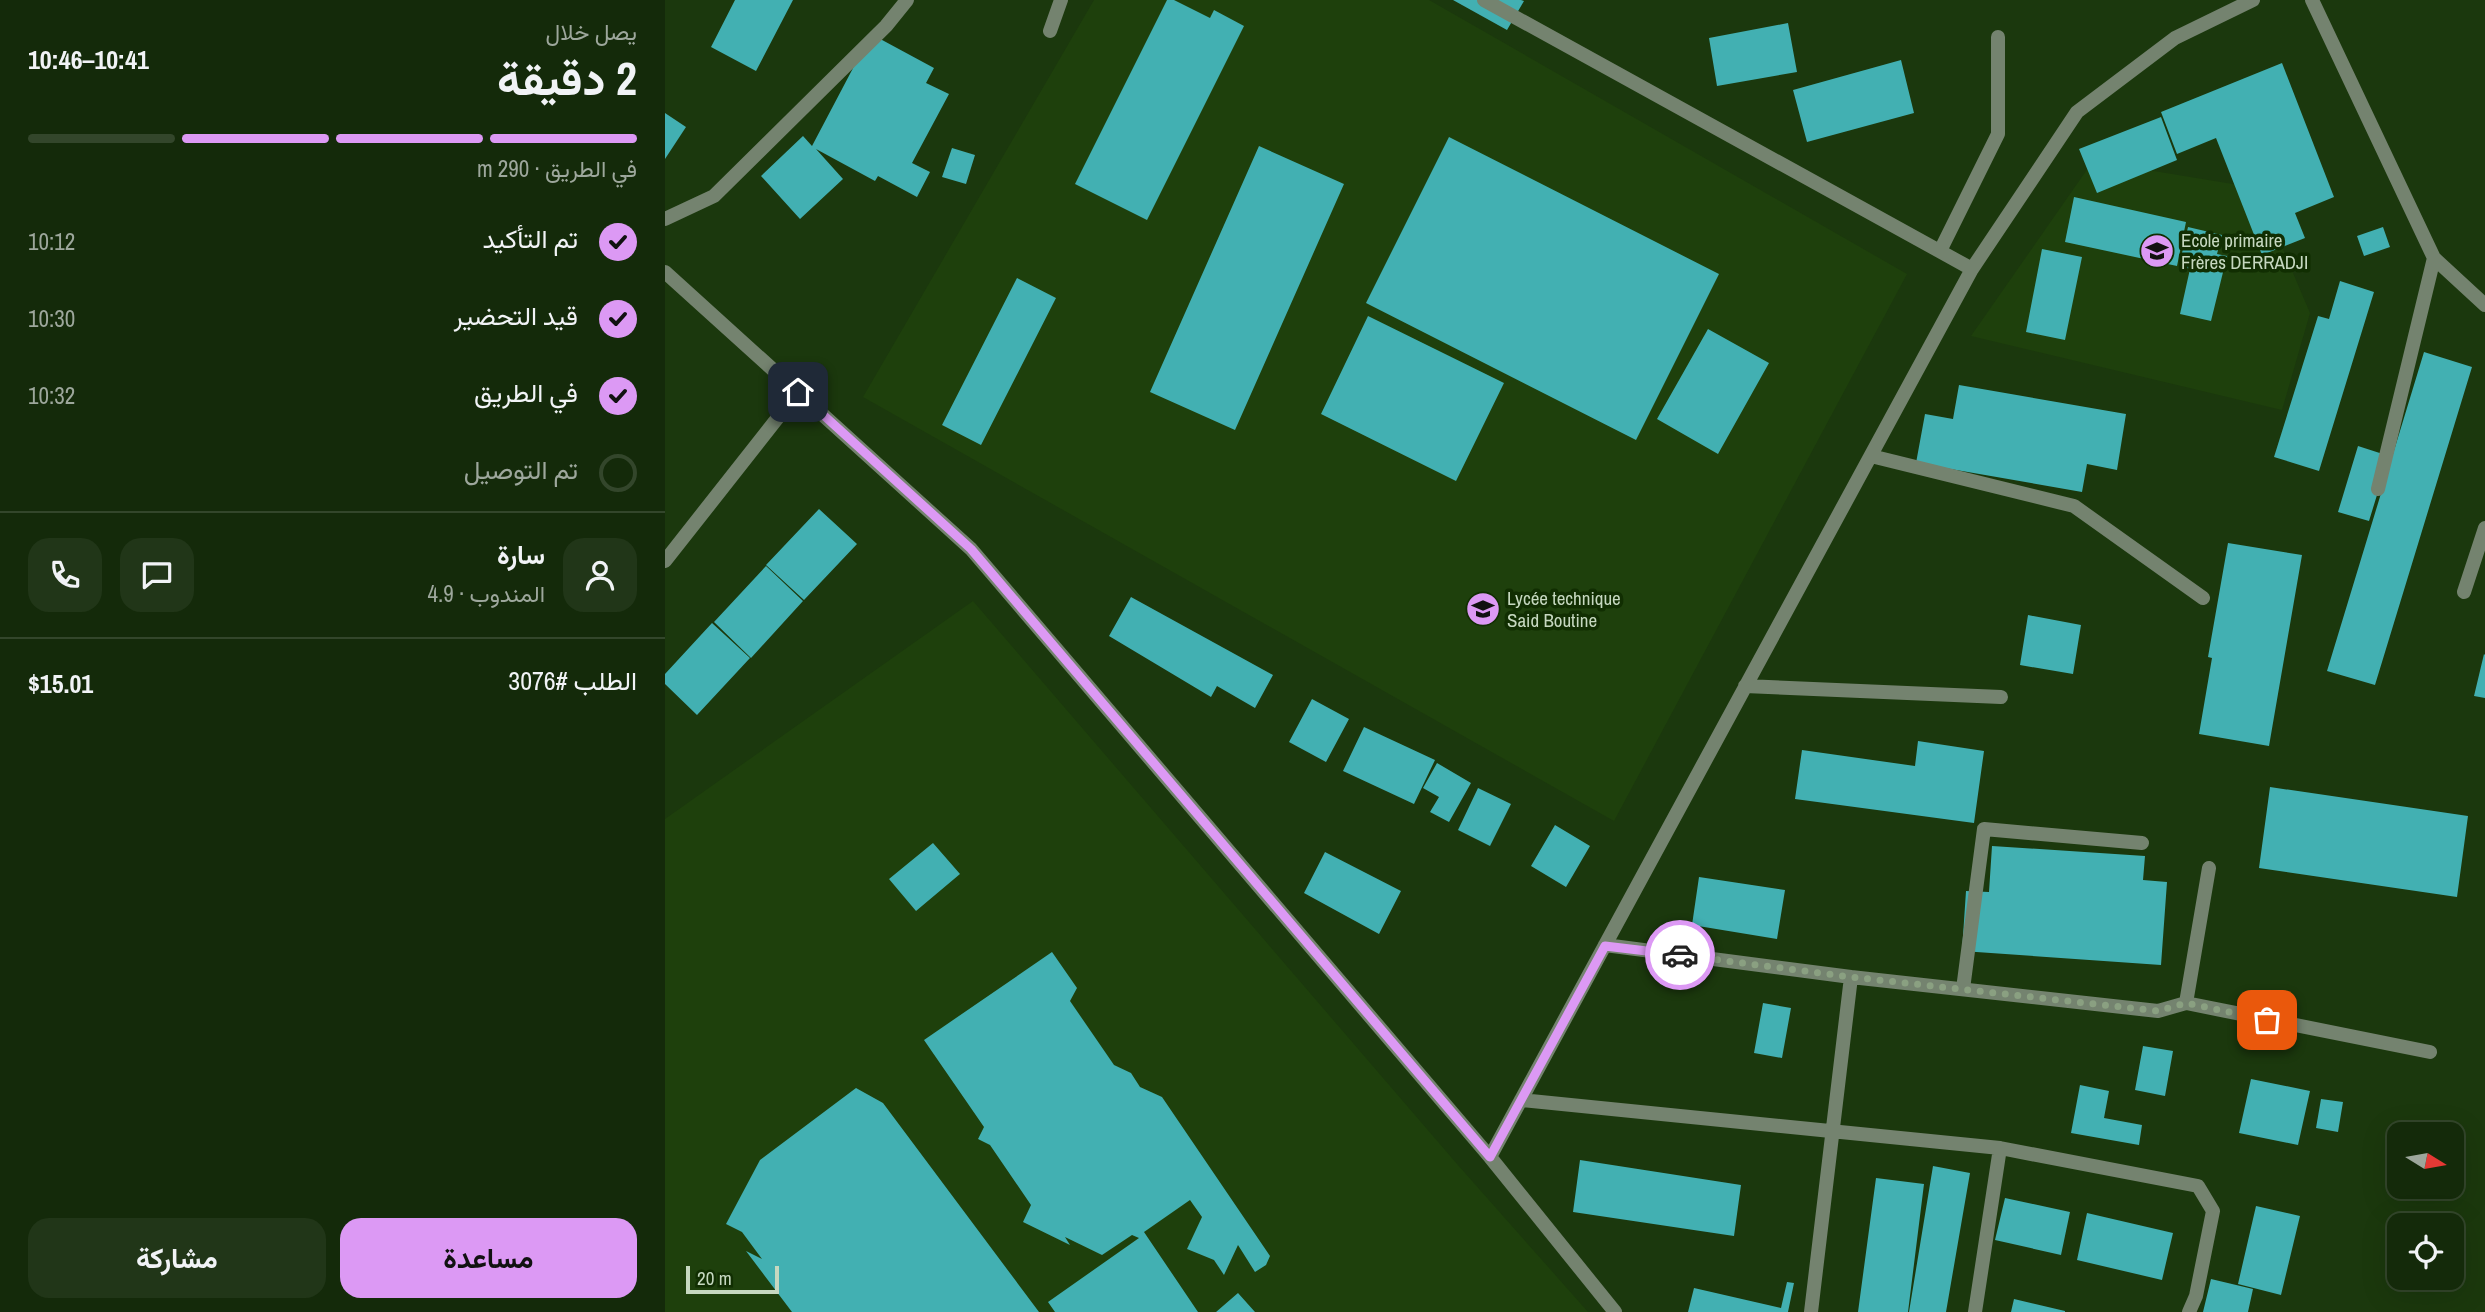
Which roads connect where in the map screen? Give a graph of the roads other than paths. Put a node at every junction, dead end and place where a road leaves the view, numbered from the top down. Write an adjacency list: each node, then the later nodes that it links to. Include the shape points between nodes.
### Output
1 (907, 0): 8 (street, via 714,196)
2 (1061, 0): 6 (street)
3 (1485, 0): 9 (street)
4 (2253, 0): 11 (street, via 2175,38 2077,112)
5 (2312, 0): 10 (street)
6 (1049, 31)
7 (1999, 37): 9 (street, via 1998,134)
8 (665, 219)
9 (1940, 251): 11 (street)
10 (2434, 258): 13 (street); 16 (street)
11 (1972, 269): 15 (street)
12 (665, 272): 14 (street)
13 (2485, 305)
14 (798, 392): 18 (street); 33 (street, via 971,549)
15 (1871, 456): 20 (street, via 2074,506); 21 (street)
16 (2378, 489)
17 (2485, 528): 19 (street)
18 (665, 561)
19 (2464, 592)
20 (2203, 598)
21 (1745, 686): 22 (street); 25 (street)
22 (2001, 696)
23 (2142, 843): 27 (street, via 1984,829)
24 (2209, 868): 28 (street)
25 (1605, 946): 26 (street); 30 (street)
26 (1851, 977): 27 (street); 31 (street)
27 (1963, 989): 28 (street, via 2158,1011)
28 (2186, 1003): 29 (street)
29 (2430, 1052)
30 (1521, 1100): 31 (street); 33 (street)
31 (1831, 1132): 32 (street); 35 (street)
32 (2000, 1148): 36 (street); 37 (street, via 2198,1186 2213,1211)
33 (1490, 1157): 34 (street)
34 (1615, 1312)
35 (1811, 1312)
36 (1976, 1312)
37 (2189, 1312)

